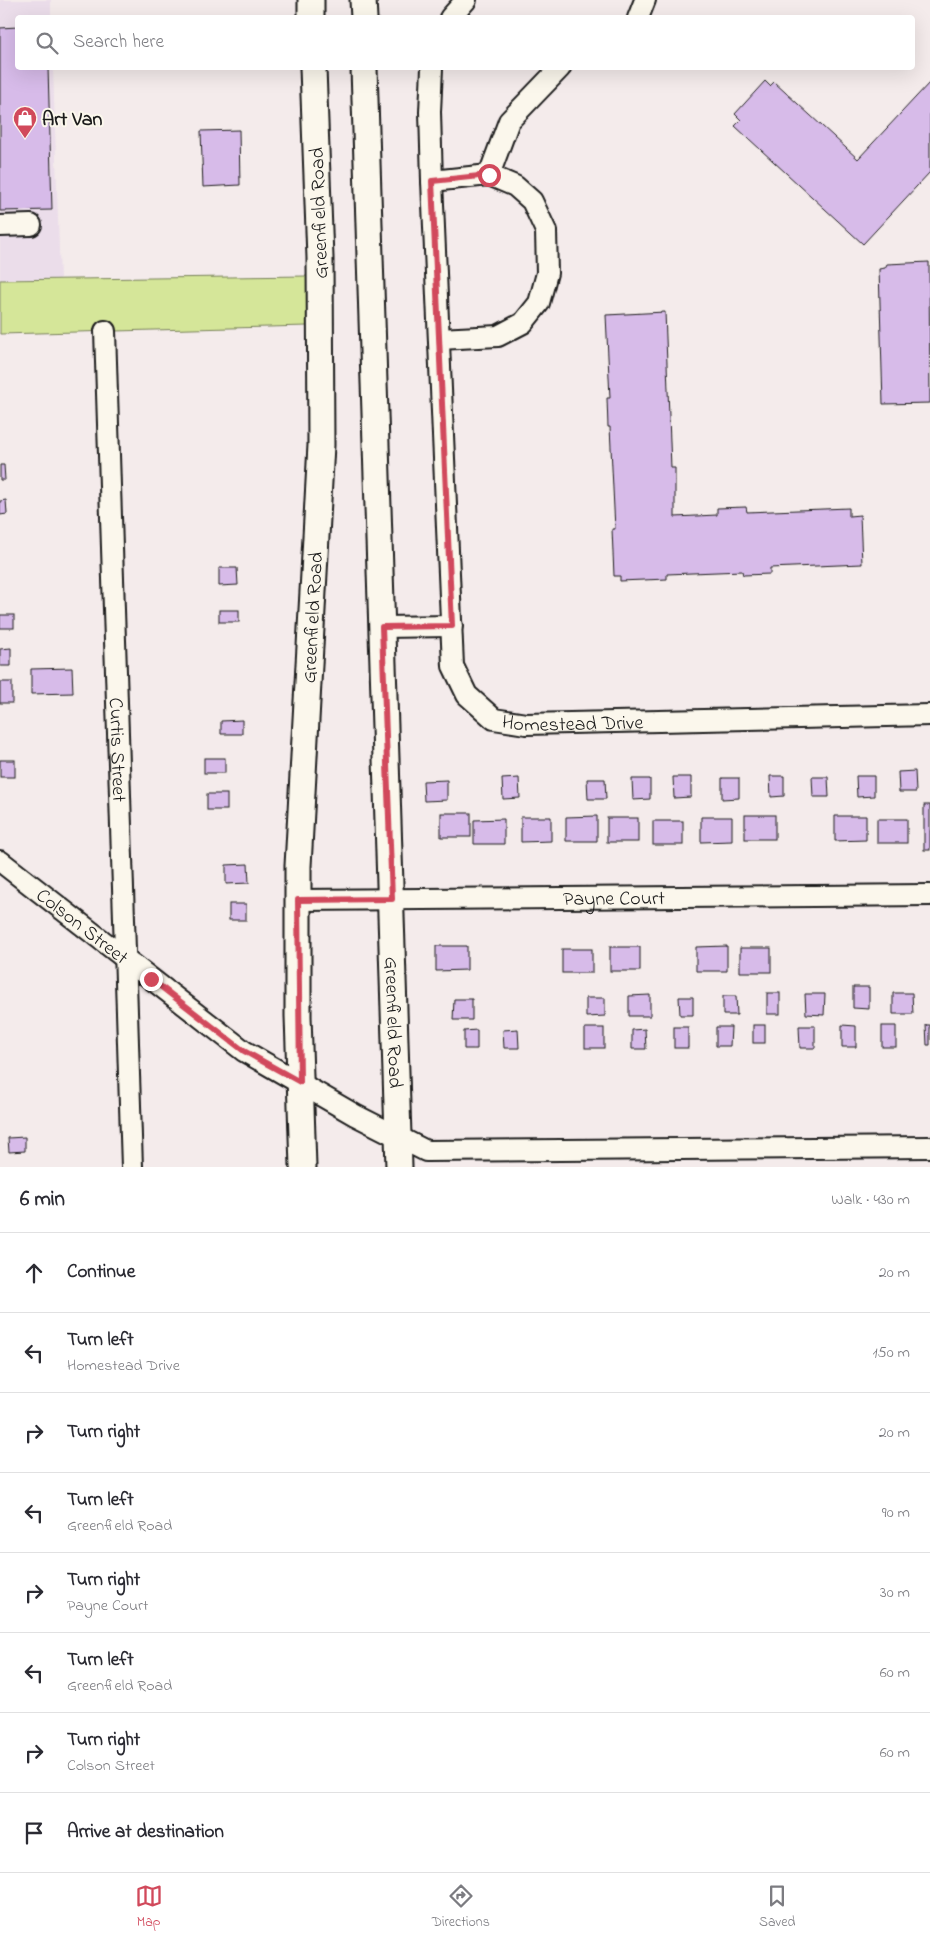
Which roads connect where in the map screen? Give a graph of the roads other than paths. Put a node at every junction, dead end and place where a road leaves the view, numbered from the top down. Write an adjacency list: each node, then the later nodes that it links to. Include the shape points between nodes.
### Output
1 (311, 0): 5 (main road)
2 (363, 0): 6 (main road)
3 (466, 0): 7 (street)
4 (645, 0): 8 (street)
5 (311, 15)
6 (364, 15)
7 (453, 15)
8 (639, 15)
9 (313, 70): 25 (main road, Greenfield Road, via 320,258 321,445)
10 (364, 70): 20 (main road, Greenfield Road)
11 (432, 70): 14 (street, Homestead Drive)
12 (558, 70): 13 (street, via 509,120)
13 (489, 175): 14 (street); 18 (street, via 515,186 532,201 546,231 547,273 539,303 523,323 498,336)
14 (432, 181): 18 (street, Homestead Drive)
15 (31, 224): 16 (street)
16 (0, 226)
17 (105, 331): 26 (street, Curtis Street)
18 (439, 339): 19 (street, Homestead Drive)
19 (452, 626): 20 (street); 21 (street, Homestead Drive, via 454,666 467,695 494,719 526,724)
20 (382, 627): 24 (main road, Greenfield Road)
21 (930, 715)
22 (0, 861): 26 (street, Colson Street)
23 (930, 895): 24 (street, Payne Court)
24 (392, 899): 25 (street, Payne Court); 28 (main road, Greenfield Road)
25 (298, 900): 27 (main road, Greenfield Road)
26 (125, 958): 27 (street, Colson Street, via 244,1051); 32 (street, Curtis Street)
27 (300, 1082): 28 (street, Colson Street); 33 (main road, Greenfield Road)
28 (398, 1138): 30 (street, Colson Street); 34 (main road, Greenfield Road)
29 (930, 1147): 31 (street, Colson Street)
30 (454, 1159): 31 (street, Colson Street)
31 (534, 1159)
32 (132, 1167)
33 (303, 1167)
34 (400, 1167)

